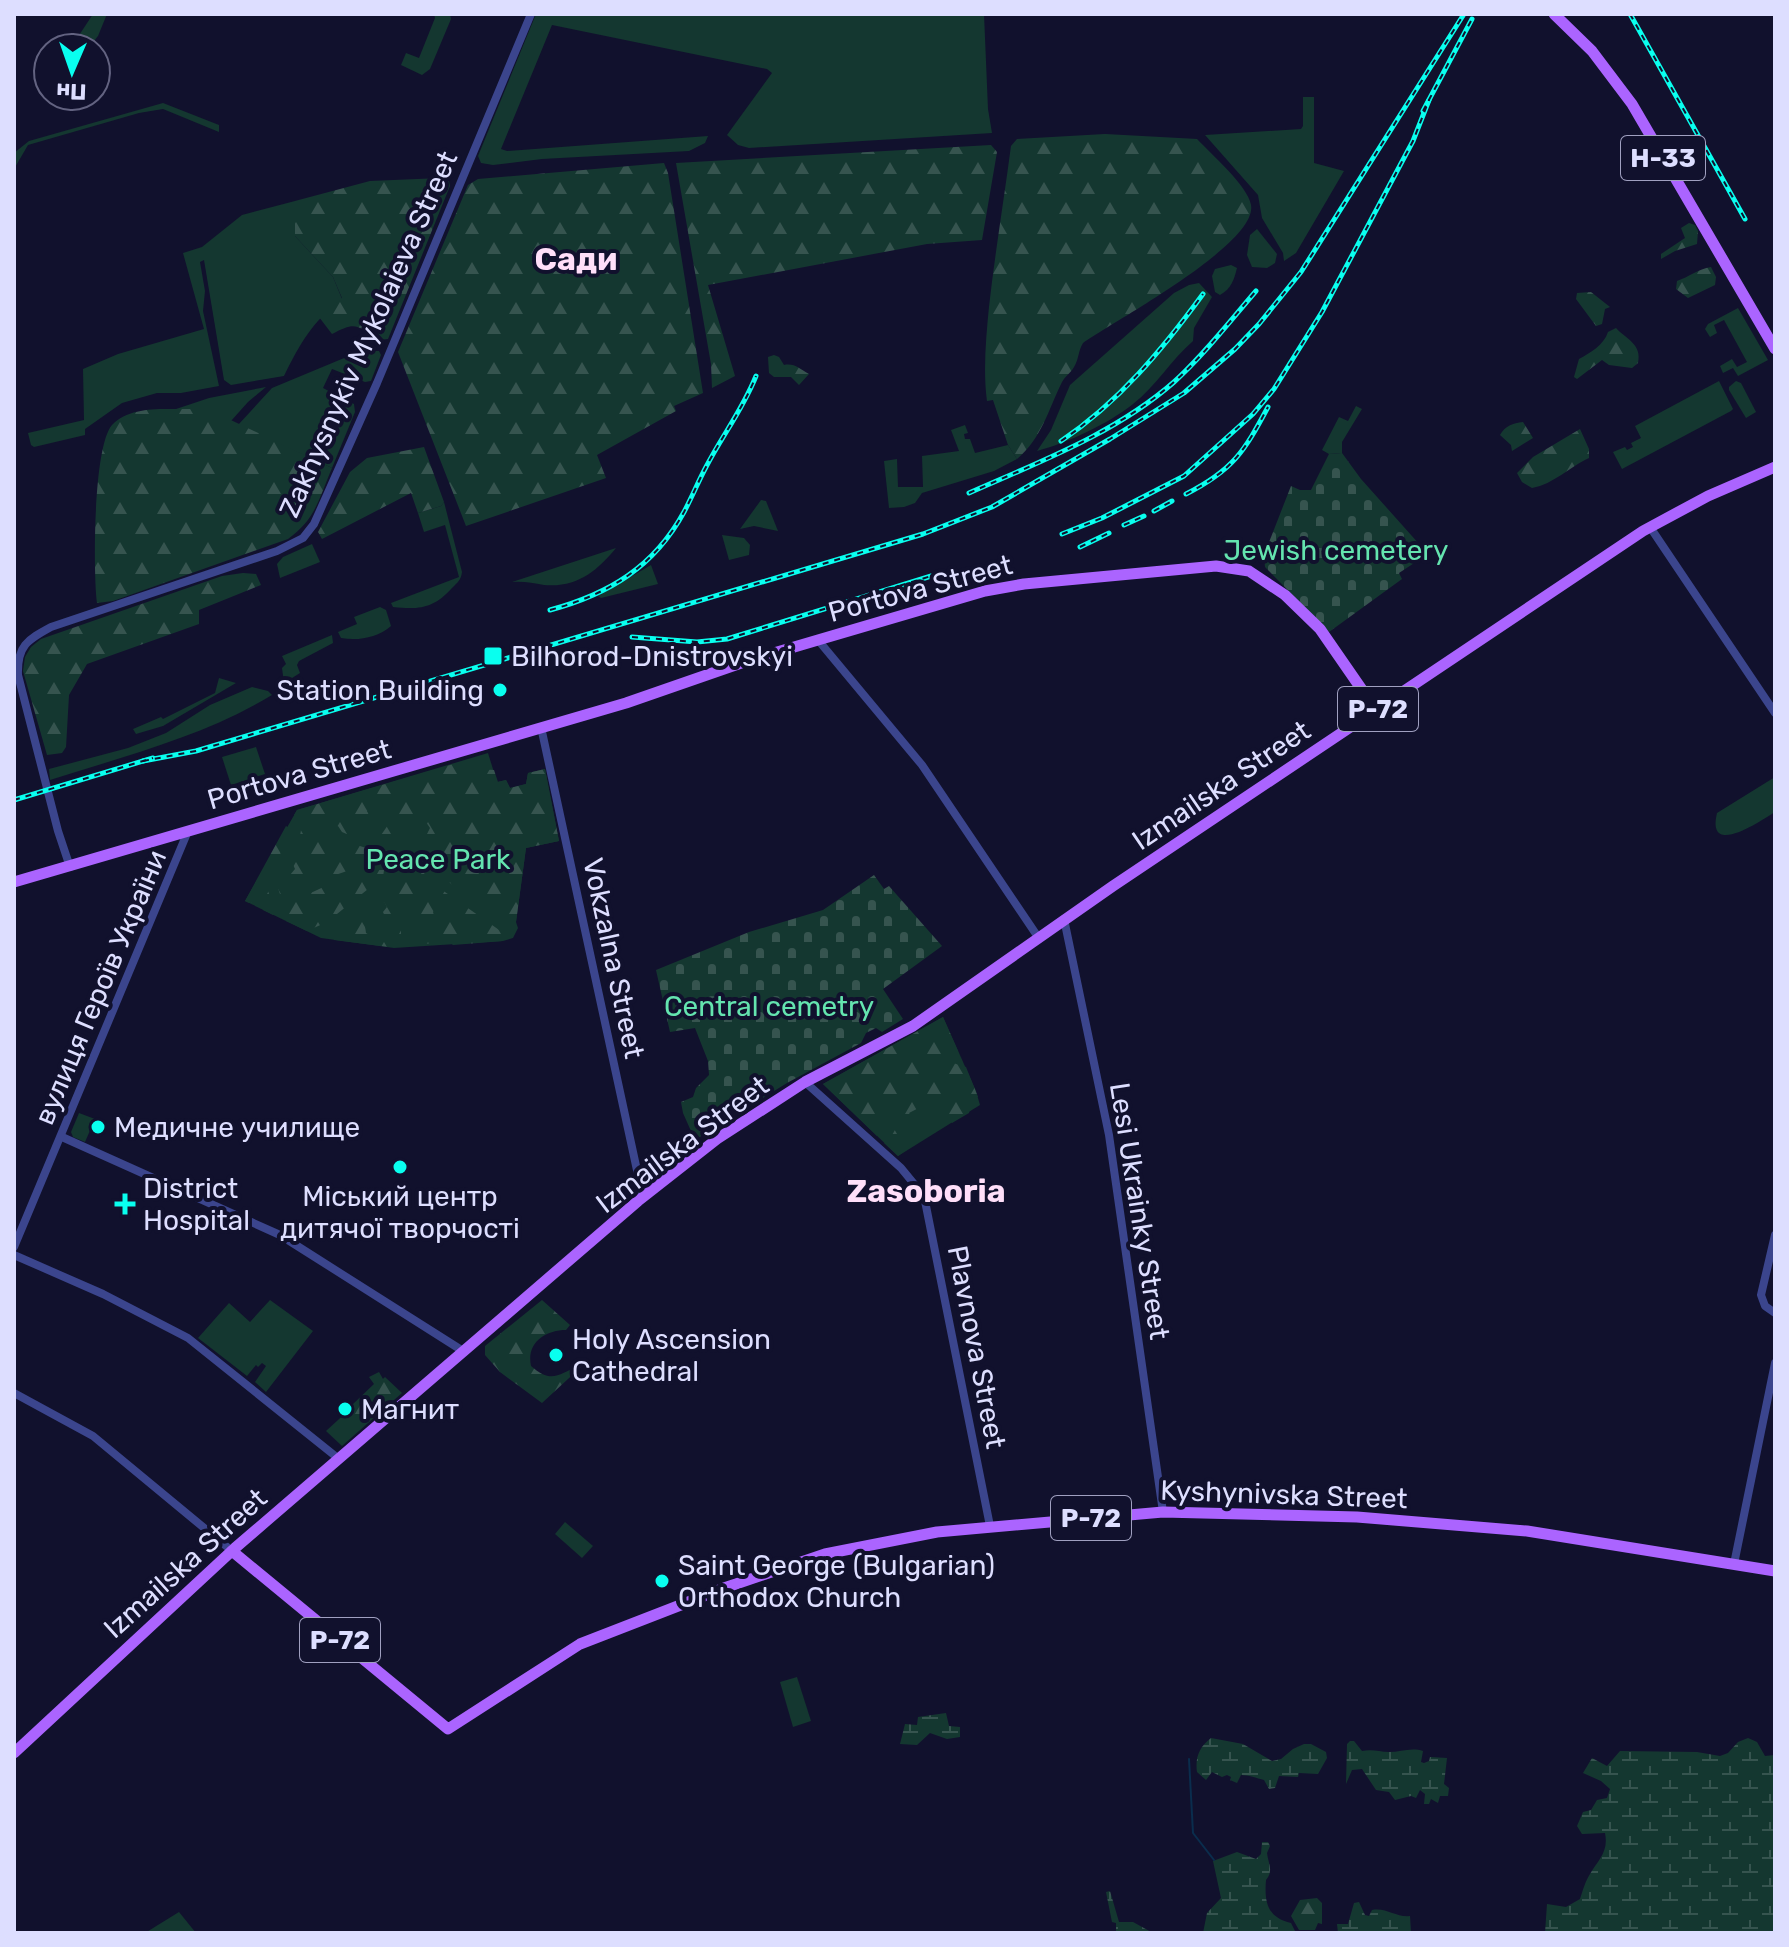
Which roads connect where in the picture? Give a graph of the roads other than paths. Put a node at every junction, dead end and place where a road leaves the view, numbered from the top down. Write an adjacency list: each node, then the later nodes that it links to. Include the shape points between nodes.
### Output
1 (531, 14): 11 (street, Zakhysnykiv Mykolaieva Street, via 381,373 303,538 51,627 22,649 18,675)
2 (1554, 14): 3 (main road, Н-33, via 1623,91)
3 (1775, 349)
4 (1775, 467): 5 (main road, Izmailska Street / Р-72)
5 (1650, 527): 7 (main road, Izmailska Street / Р-72); 8 (street)
6 (818, 640): 7 (main road, Portova Street, via 998,588 1229,566 1257,575 1303,612); 9 (main road, Portova Street); 14 (street, via 922,765)
7 (1376, 710): 13 (main road, Izmailska Street / Р-72)
8 (1775, 713)
9 (541, 727): 10 (main road, Portova Street); 17 (street, Vokzalna Street)
10 (188, 831): 11 (main road, Portova Street); 16 (street, вулиця Героїв України)
11 (70, 867): 12 (main road, Portova Street)
12 (14, 882)
13 (1064, 919): 14 (main road, Izmailska Street / Р-72); 26 (street, Lesi Ukrainky Street, via 1109,1135)
14 (1038, 937): 15 (main road, Izmailska Street / Р-72, via 913,1026)
15 (805, 1082): 17 (main road, Izmailska Street / Р-72, via 717,1139); 27 (street, Plavnova Street, via 901,1168 924,1196)
16 (62, 1137): 19 (street, вулиця Героїв України); 22 (street, via 280,1235)
17 (643, 1198): 22 (main road, Izmailska Street / Р-72)
18 (1774, 1238): 21 (street, via 1761,1295)
19 (14, 1247)
20 (14, 1255): 25 (street, via 188,1338)
21 (1775, 1313)
22 (463, 1351): 25 (main road, Izmailska Street / Р-72)
23 (1775, 1363): 29 (street)
24 (14, 1393): 28 (street, via 93,1436)
25 (339, 1459): 28 (main road, Izmailska Street / Р-72)
26 (1163, 1512): 27 (main road, Kyshynivska Street / Р-72); 29 (main road, Kyshynivska Street / Р-72, via 1357,1517 1527,1531)
27 (990, 1526): 28 (main road, Kyshynivska Street / Р-72, via 825,1554 727,1587 578,1645 448,1729)
28 (232, 1551): 31 (main road, Izmailska Street)
29 (1734, 1564): 30 (main road, Kyshynivska Street / Р-72)
30 (1775, 1571)
31 (14, 1753)

